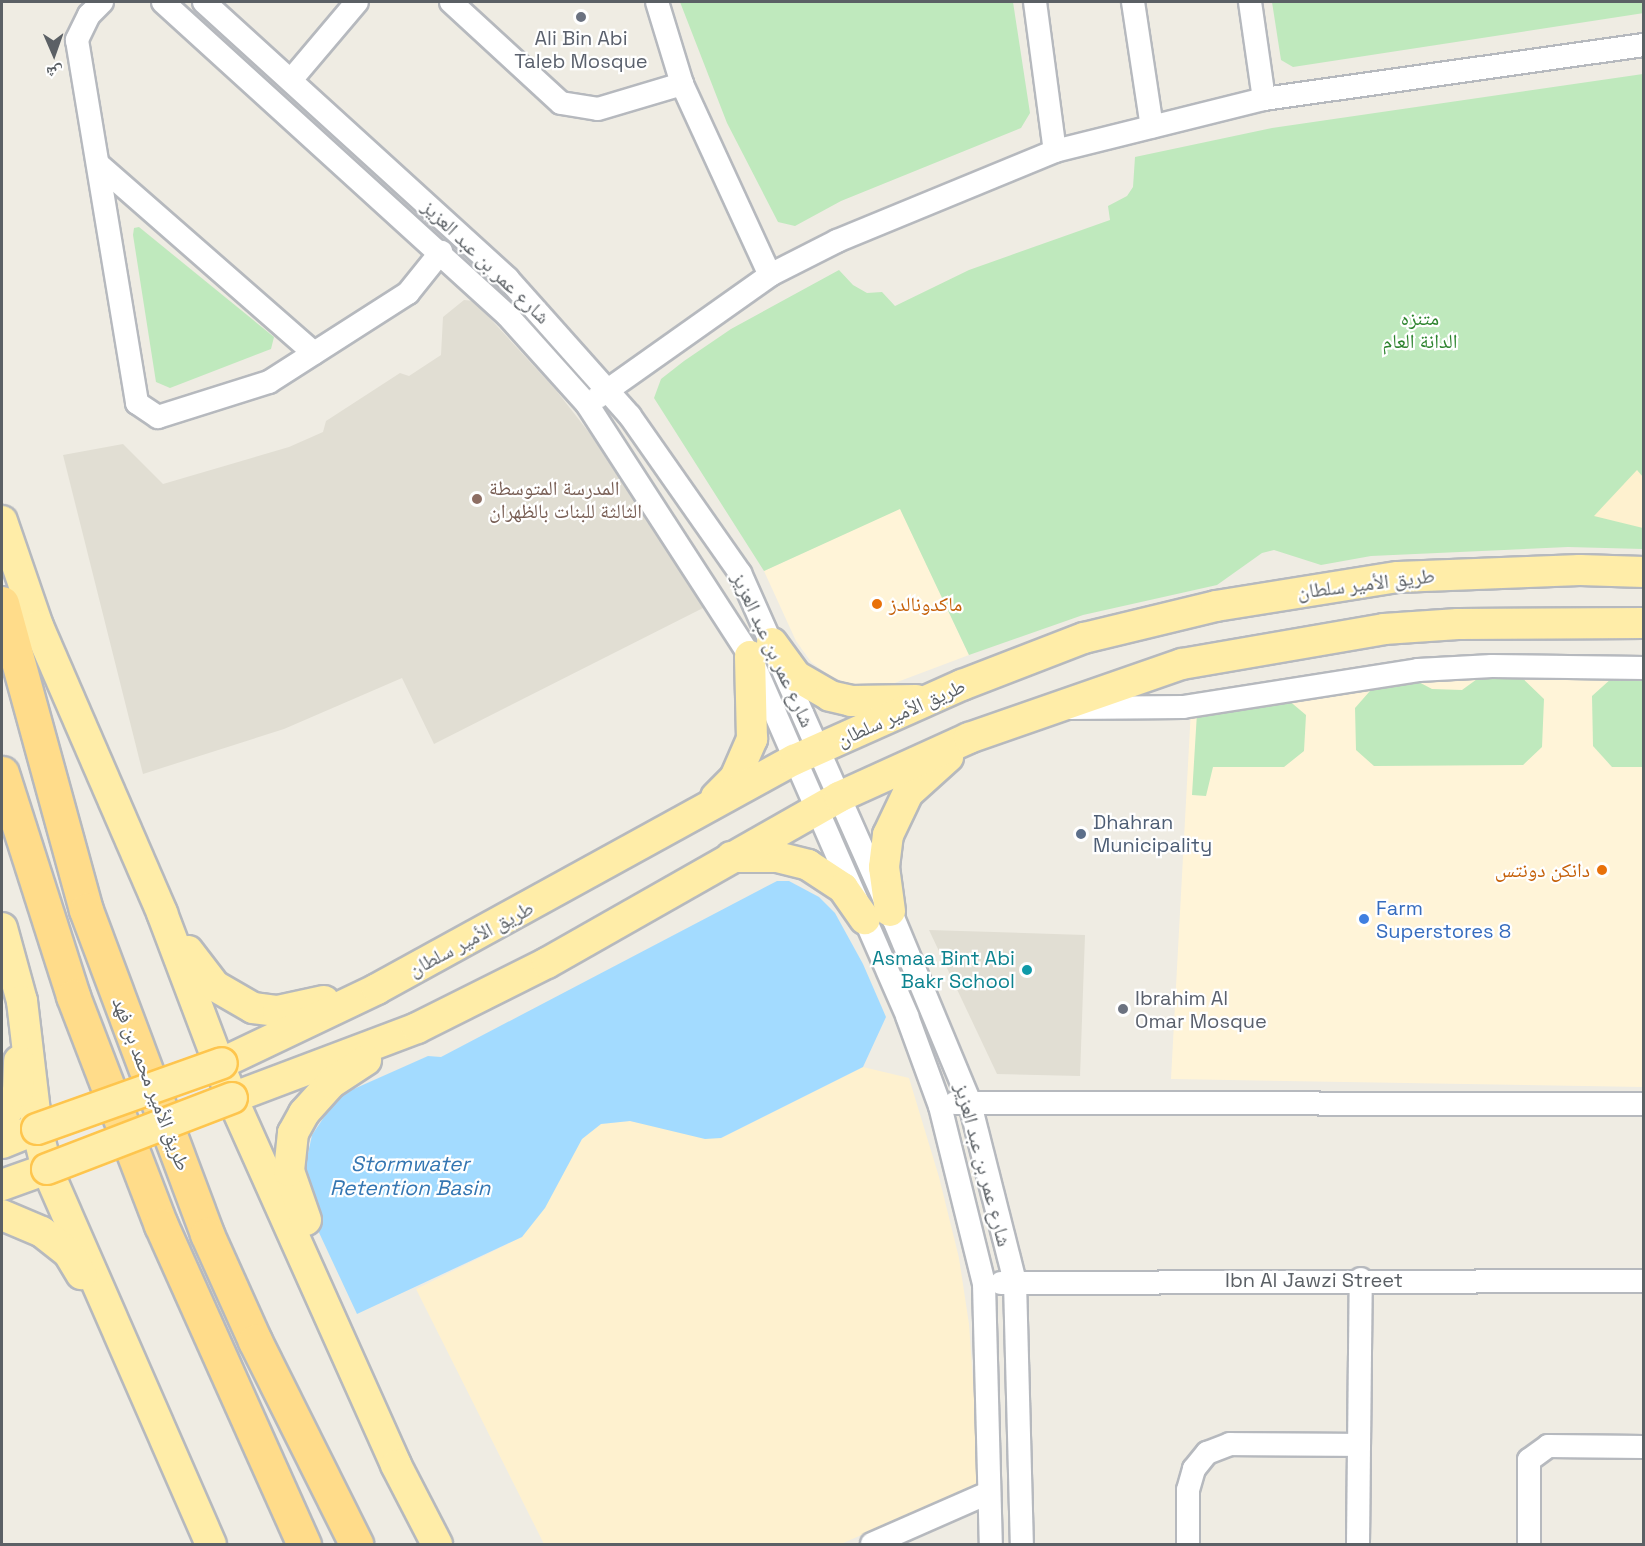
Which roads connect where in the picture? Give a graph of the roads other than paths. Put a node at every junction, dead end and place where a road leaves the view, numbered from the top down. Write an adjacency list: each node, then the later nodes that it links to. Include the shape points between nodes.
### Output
1 (102, 2): 16 (street, via 89,15 77,40)
2 (163, 2): 17 (street)
3 (204, 2): 11 (street, شارع عمر بن عبد العزيز)
4 (357, 2): 11 (street)
5 (451, 2): 12 (street, via 561,103 598,109)
6 (657, 2): 12 (street)
7 (1035, 2): 15 (street)
8 (1133, 2): 14 (street)
9 (1250, 2): 13 (street)
10 (1644, 45): 13 (street)
11 (291, 80): 20 (street, شارع عمر بن عبد العزيز, via 508,279)
12 (682, 84): 18 (street)
13 (1264, 99): 14 (street)
14 (1152, 127): 15 (street)
15 (1055, 152): 18 (street, via 881,222)
16 (98, 164): 19 (street); 19 (street, via 137,403 158,417 269,382)
17 (441, 252): 19 (street, via 408,293); 21 (street, via 508,316)
18 (770, 275): 20 (street)
19 (314, 353)
20 (608, 389): 21 (street); 26 (street, شارع عمر بن عبد العزيز, via 740,573)
21 (587, 404): 26 (street)
22 (2, 521): 38 (main road, via 38,626)
23 (1644, 572): 30 (main road, طريق الأمير سلطان, via 1580,570 1398,577 1216,606 1084,638)
24 (2, 603): 65 (highway, طريق الأمير محمد بن فهد, via 86,910 203,1222 255,1341)
25 (1644, 623): 31 (main road, via 1458,624 1384,629 1182,664)
26 (761, 649): 30 (main road, via 830,696 851,701); 33 (street, شارع عمر بن عبد العزيز); 36 (main road, via 752,739 735,778)
27 (1644, 662): 28 (street)
28 (1607, 667): 29 (street); 31 (street, via 1418,670 1183,706)
29 (1644, 668)
30 (928, 700): 33 (main road, طريق الأمير سلطان)
31 (1051, 708): 32 (main road)
32 (969, 738): 35 (main road); 39 (main road, via 921,779 898,808 885,851)
33 (806, 755): 35 (street, شارع عمر بن عبد العزيز); 36 (main road, طريق الأمير سلطان)
34 (2, 772): 64 (highway, via 73,996 161,1225)
35 (826, 802): 37 (main road); 39 (street, شارع عمر بن عبد العزيز)
36 (698, 814): 41 (main road, طريق الأمير سلطان)
37 (728, 857): 39 (main road, via 777,857 808,865); 43 (main road, via 598,936)
38 (162, 913): 41 (main road, via 215,986 253,1008 278,1011); 44 (main road)
39 (878, 915): 46 (street, شارع عمر بن عبد العزيز); 48 (street)
40 (2, 928): 42 (main road)
41 (377, 989): 44 (main road, طريق الأمير سلطان)
42 (22, 1001): 49 (main road, via 18,1092); 50 (main road)
43 (417, 1028): 45 (main road); 67 (main road, via 332,1083 304,1113 293,1133 289,1171 343,1309)
44 (222, 1063): 45 (main road); 50 (main road, طريق الأمير سلطان, bridge)
45 (232, 1098): 52 (main road, bridge); 66 (main road, via 396,1465)
46 (969, 1100): 47 (street); 48 (street); 57 (street, شارع عمر بن عبد العزيز)
47 (1644, 1104)
48 (940, 1106): 58 (street)
49 (2, 1120)
50 (37, 1129): 51 (main road); 52 (main road)
51 (2, 1143)
52 (47, 1169): 53 (main road); 59 (main road)
53 (2, 1185)
54 (2, 1215): 59 (main road, via 42,1232 68,1252)
55 (1360, 1279): 56 (street, Ibn Al Jawzi Street); 57 (street, Ibn Al Jawzi Street); 60 (street)
56 (1644, 1281)
57 (1015, 1282): 58 (street, Ibn Al Jawzi Street); 70 (street, شارع عمر بن عبد العزيز)
58 (984, 1284): 62 (street)
59 (130, 1359): 63 (main road)
60 (1359, 1445): 71 (street, via 1230,1444 1207,1453 1194,1469 1188,1491); 72 (street)
61 (1644, 1447): 73 (street, via 1548,1446 1529,1460)
62 (988, 1492): 68 (street); 69 (street)
63 (209, 1542)
64 (304, 1545)
65 (356, 1545)
66 (437, 1545)
67 (454, 1545)
68 (872, 1545)
69 (992, 1545)
70 (1022, 1545)
71 (1188, 1545)
72 (1358, 1545)
73 (1529, 1545)

